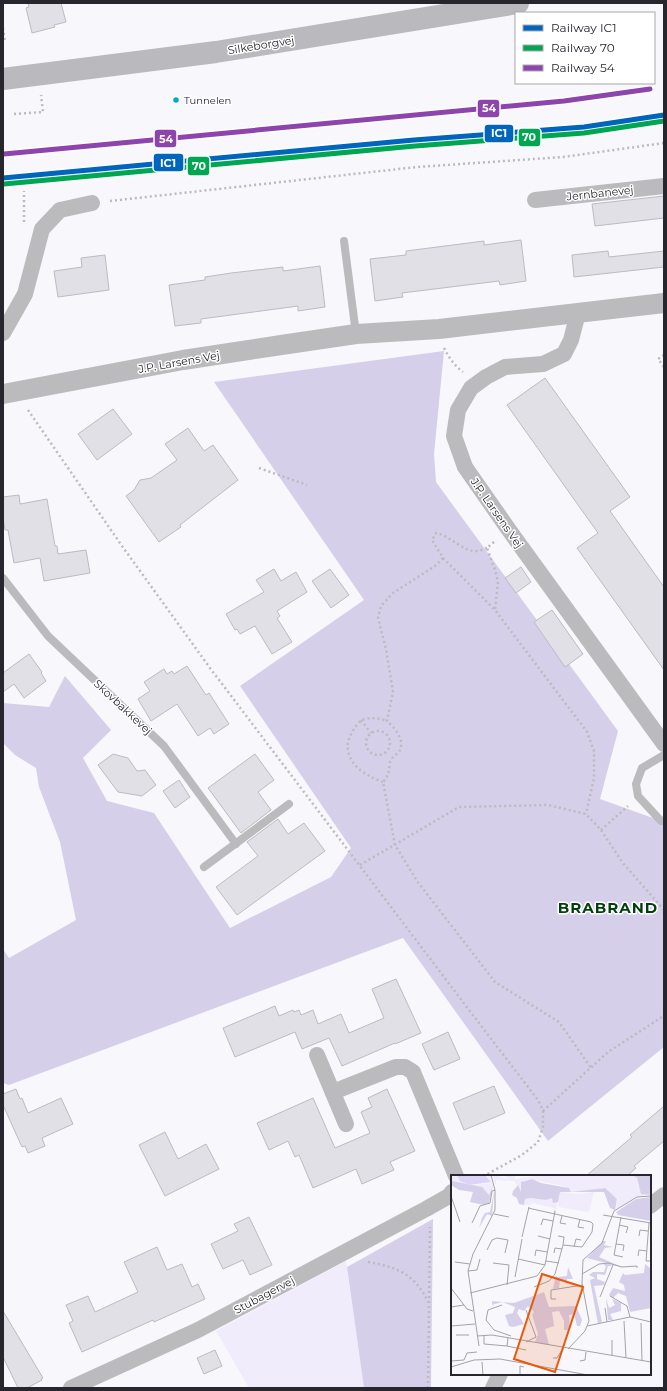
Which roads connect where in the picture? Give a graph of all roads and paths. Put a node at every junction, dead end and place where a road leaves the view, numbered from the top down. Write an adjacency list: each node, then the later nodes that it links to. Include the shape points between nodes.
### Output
1 (518, 3): 4 (main road, Silkeborgvej, via 216,52)
2 (3, 28): 3 (path)
3 (5, 42)
4 (3, 79)
5 (43, 112): 6 (path)
6 (14, 114)
7 (664, 144): 10 (path, via 563,158 417,167)
8 (664, 186): 9 (street, Jernbanevej)
9 (535, 200)
10 (92, 203): 15 (street, via 60,210 42,229 24,294)
11 (344, 241): 16 (lane)
12 (664, 303): 13 (street, J.P. Larsens Vej)
13 (578, 313): 14 (street, J.P. Larsens Vej); 19 (street, J.P. Larsens Vej, via 571,340 564,354 543,364 505,367)
14 (439, 329): 16 (street, J.P. Larsens Vej); 19 (path, via 443,348 448,357 455,366)
15 (3, 333)
16 (356, 334): 20 (street, J.P. Larsens Vej, via 183,360)
17 (664, 355): 18 (path, via 658,359)
18 (664, 367)
19 (478, 383): 24 (street, J.P. Larsens Vej, via 471,388 458,410 454,436 465,467)
20 (24, 390): 21 (street, J.P. Larsens Vej); 42 (path, via 27,409 122,546 210,668)
21 (3, 394)
22 (259, 468): 23 (path)
23 (307, 485)
24 (509, 530): 25 (path); 32 (street, J.P. Larsens Vej)
25 (487, 548): 26 (path, via 476,551 463,548 444,534 436,533 432,540); 28 (path, via 498,582)
26 (444, 558): 28 (path); 30 (path, via 393,594 381,606 378,618 393,692)
27 (3, 578): 40 (lane, Skovbakkevej, via 48,636 164,746)
28 (495, 610): 37 (path, via 587,732 594,751 594,778)
29 (361, 720): 30 (path, via 380,718); 31 (path); 34 (path, via 348,738 352,762 364,773)
30 (387, 721): 34 (path, via 400,737 400,748 390,761 390,771)
31 (371, 733): 31 (path, via 378,730 386,733 390,739 390,747 384,754 376,755 369,751 366,739)
32 (664, 744)
33 (664, 755): 35 (lane, via 642,768 636,784)
34 (382, 782): 41 (path)
35 (638, 796): 38 (lane, via 661,821); 39 (path)
36 (289, 804): 40 (lane)
37 (586, 814): 39 (path); 41 (path, via 548,805 459,807)
38 (664, 821)
39 (602, 830): 44 (path, via 622,862)
40 (236, 844): 43 (lane)
41 (394, 845): 42 (path); 47 (path, via 417,881 495,982 559,1022)
42 (360, 865): 49 (path, via 522,1078)
43 (204, 867)
44 (664, 910)
45 (664, 1014): 47 (path, via 608,1052)
46 (317, 1055): 48 (street)
47 (591, 1068): 49 (path)
48 (333, 1092): 50 (street); 51 (street, via 396,1067 405,1067 413,1072)
49 (543, 1111): 52 (path, via 543,1127 538,1142 522,1155)
50 (346, 1124)
51 (456, 1175)
52 (486, 1175)
53 (451, 1193): 56 (street, Stubagervej)
54 (664, 1195): 55 (street)
55 (651, 1205)
56 (426, 1208): 57 (street, Stubagervej); 58 (path, via 430,1217)
57 (344, 1253): 58 (path, via 350,1261 381,1264 411,1277 422,1289); 60 (street, Stubagervej, via 198,1330)
58 (429, 1303): 61 (path)
59 (500, 1375): 62 (street)
60 (71, 1388)
61 (428, 1388)
62 (493, 1388)

